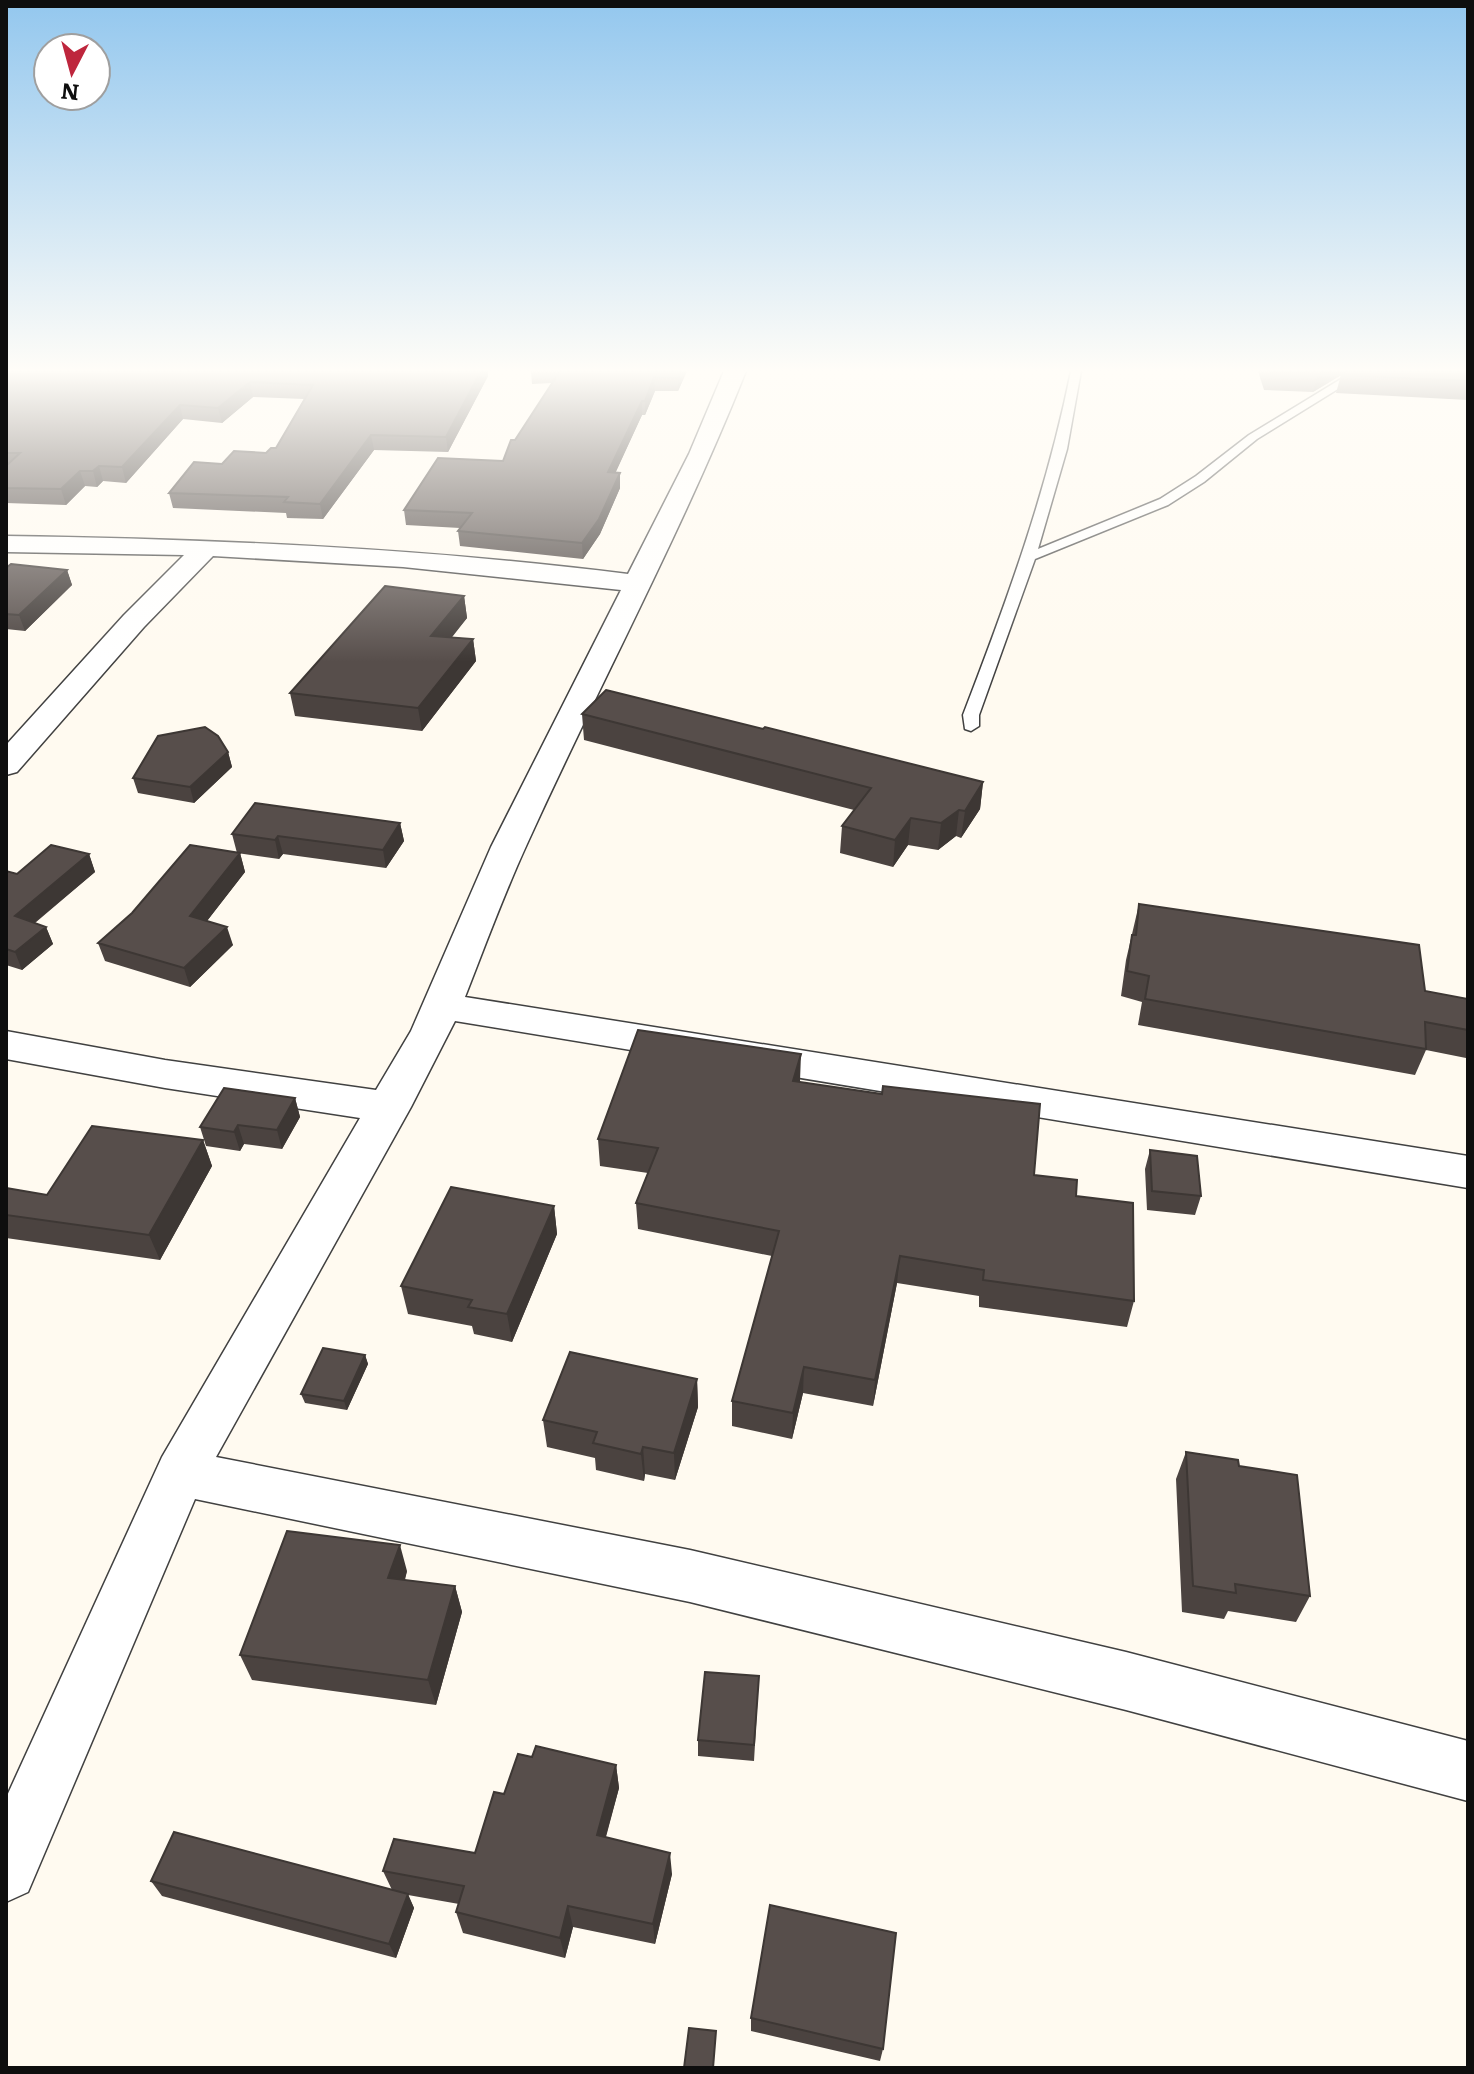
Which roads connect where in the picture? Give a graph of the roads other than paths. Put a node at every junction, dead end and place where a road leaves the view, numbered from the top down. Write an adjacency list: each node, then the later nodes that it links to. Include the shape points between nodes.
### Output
1 (694, 468): 7 (street)
2 (1055, 468): 6 (lane)
3 (1214, 468): 6 (lane, via 1164,502)
4 (6, 544): 5 (street)
5 (204, 550): 7 (street, via 524,567); 9 (street)
6 (1027, 557): 8 (lane)
7 (639, 584): 10 (street, via 508,847)
8 (971, 726)
9 (6, 765)
10 (442, 1006): 12 (street); 13 (street)
11 (6, 1045): 12 (street)
12 (390, 1107): 14 (street)
13 (1468, 1172)
14 (180, 1473): 15 (street, via 690,1576 1126,1681); 16 (street)
15 (1468, 1771)
16 (6, 1870)

